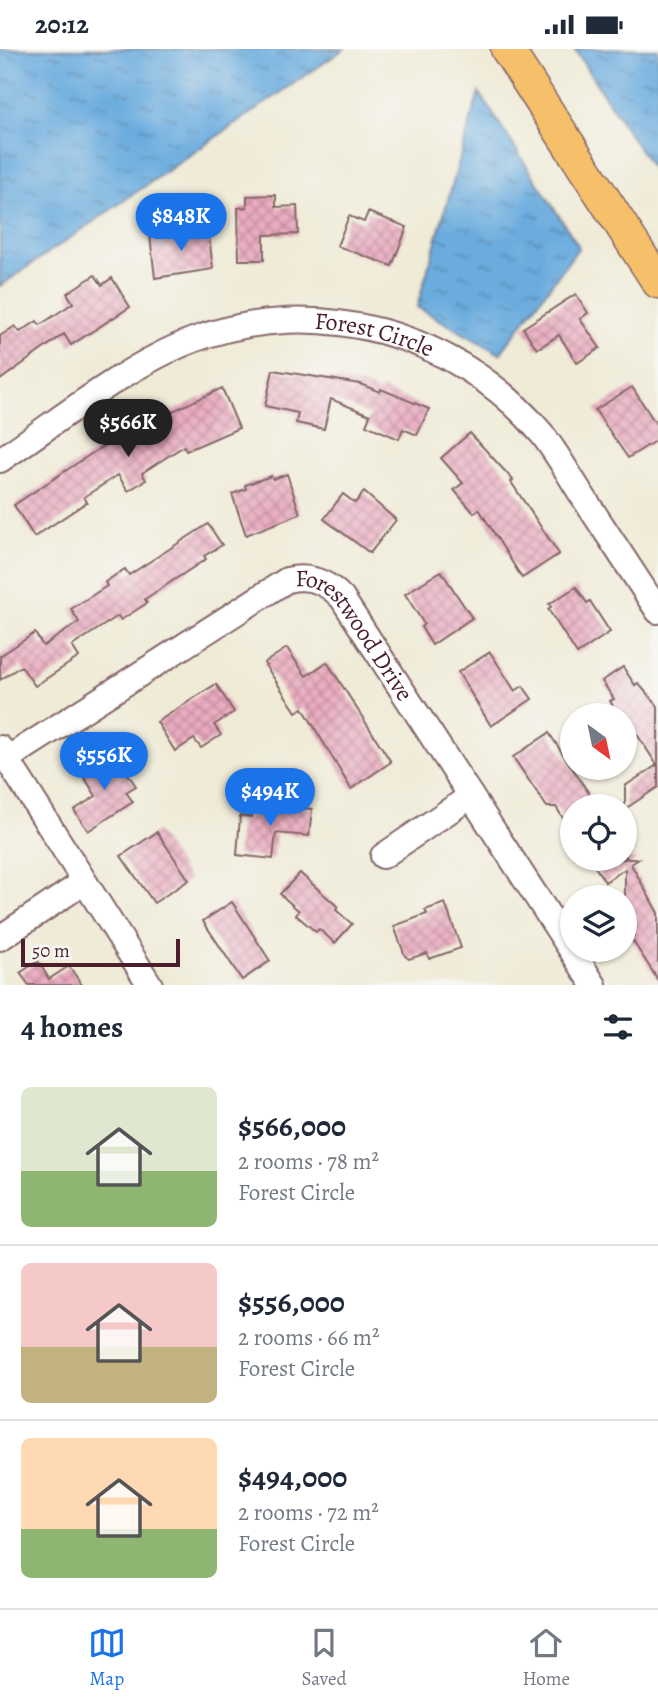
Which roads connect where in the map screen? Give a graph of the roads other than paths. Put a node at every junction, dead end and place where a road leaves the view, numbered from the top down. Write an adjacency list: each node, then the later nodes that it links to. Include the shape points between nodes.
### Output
1 (507, 49): 2 (main road)
2 (658, 282)
3 (0, 460): 4 (street, Forest Circle, via 145,364 192,341 245,324 292,320 341,322 386,331 468,368 507,397 543,435)
4 (658, 611)
5 (4, 754): 6 (street, Forestwood Drive, via 287,580 301,577 331,586 342,598); 8 (street)
6 (471, 796): 7 (street); 11 (street, Forestwood Drive)
7 (383, 856)
8 (84, 882): 9 (street); 10 (street)
9 (0, 938)
10 (150, 985)
11 (594, 985)

